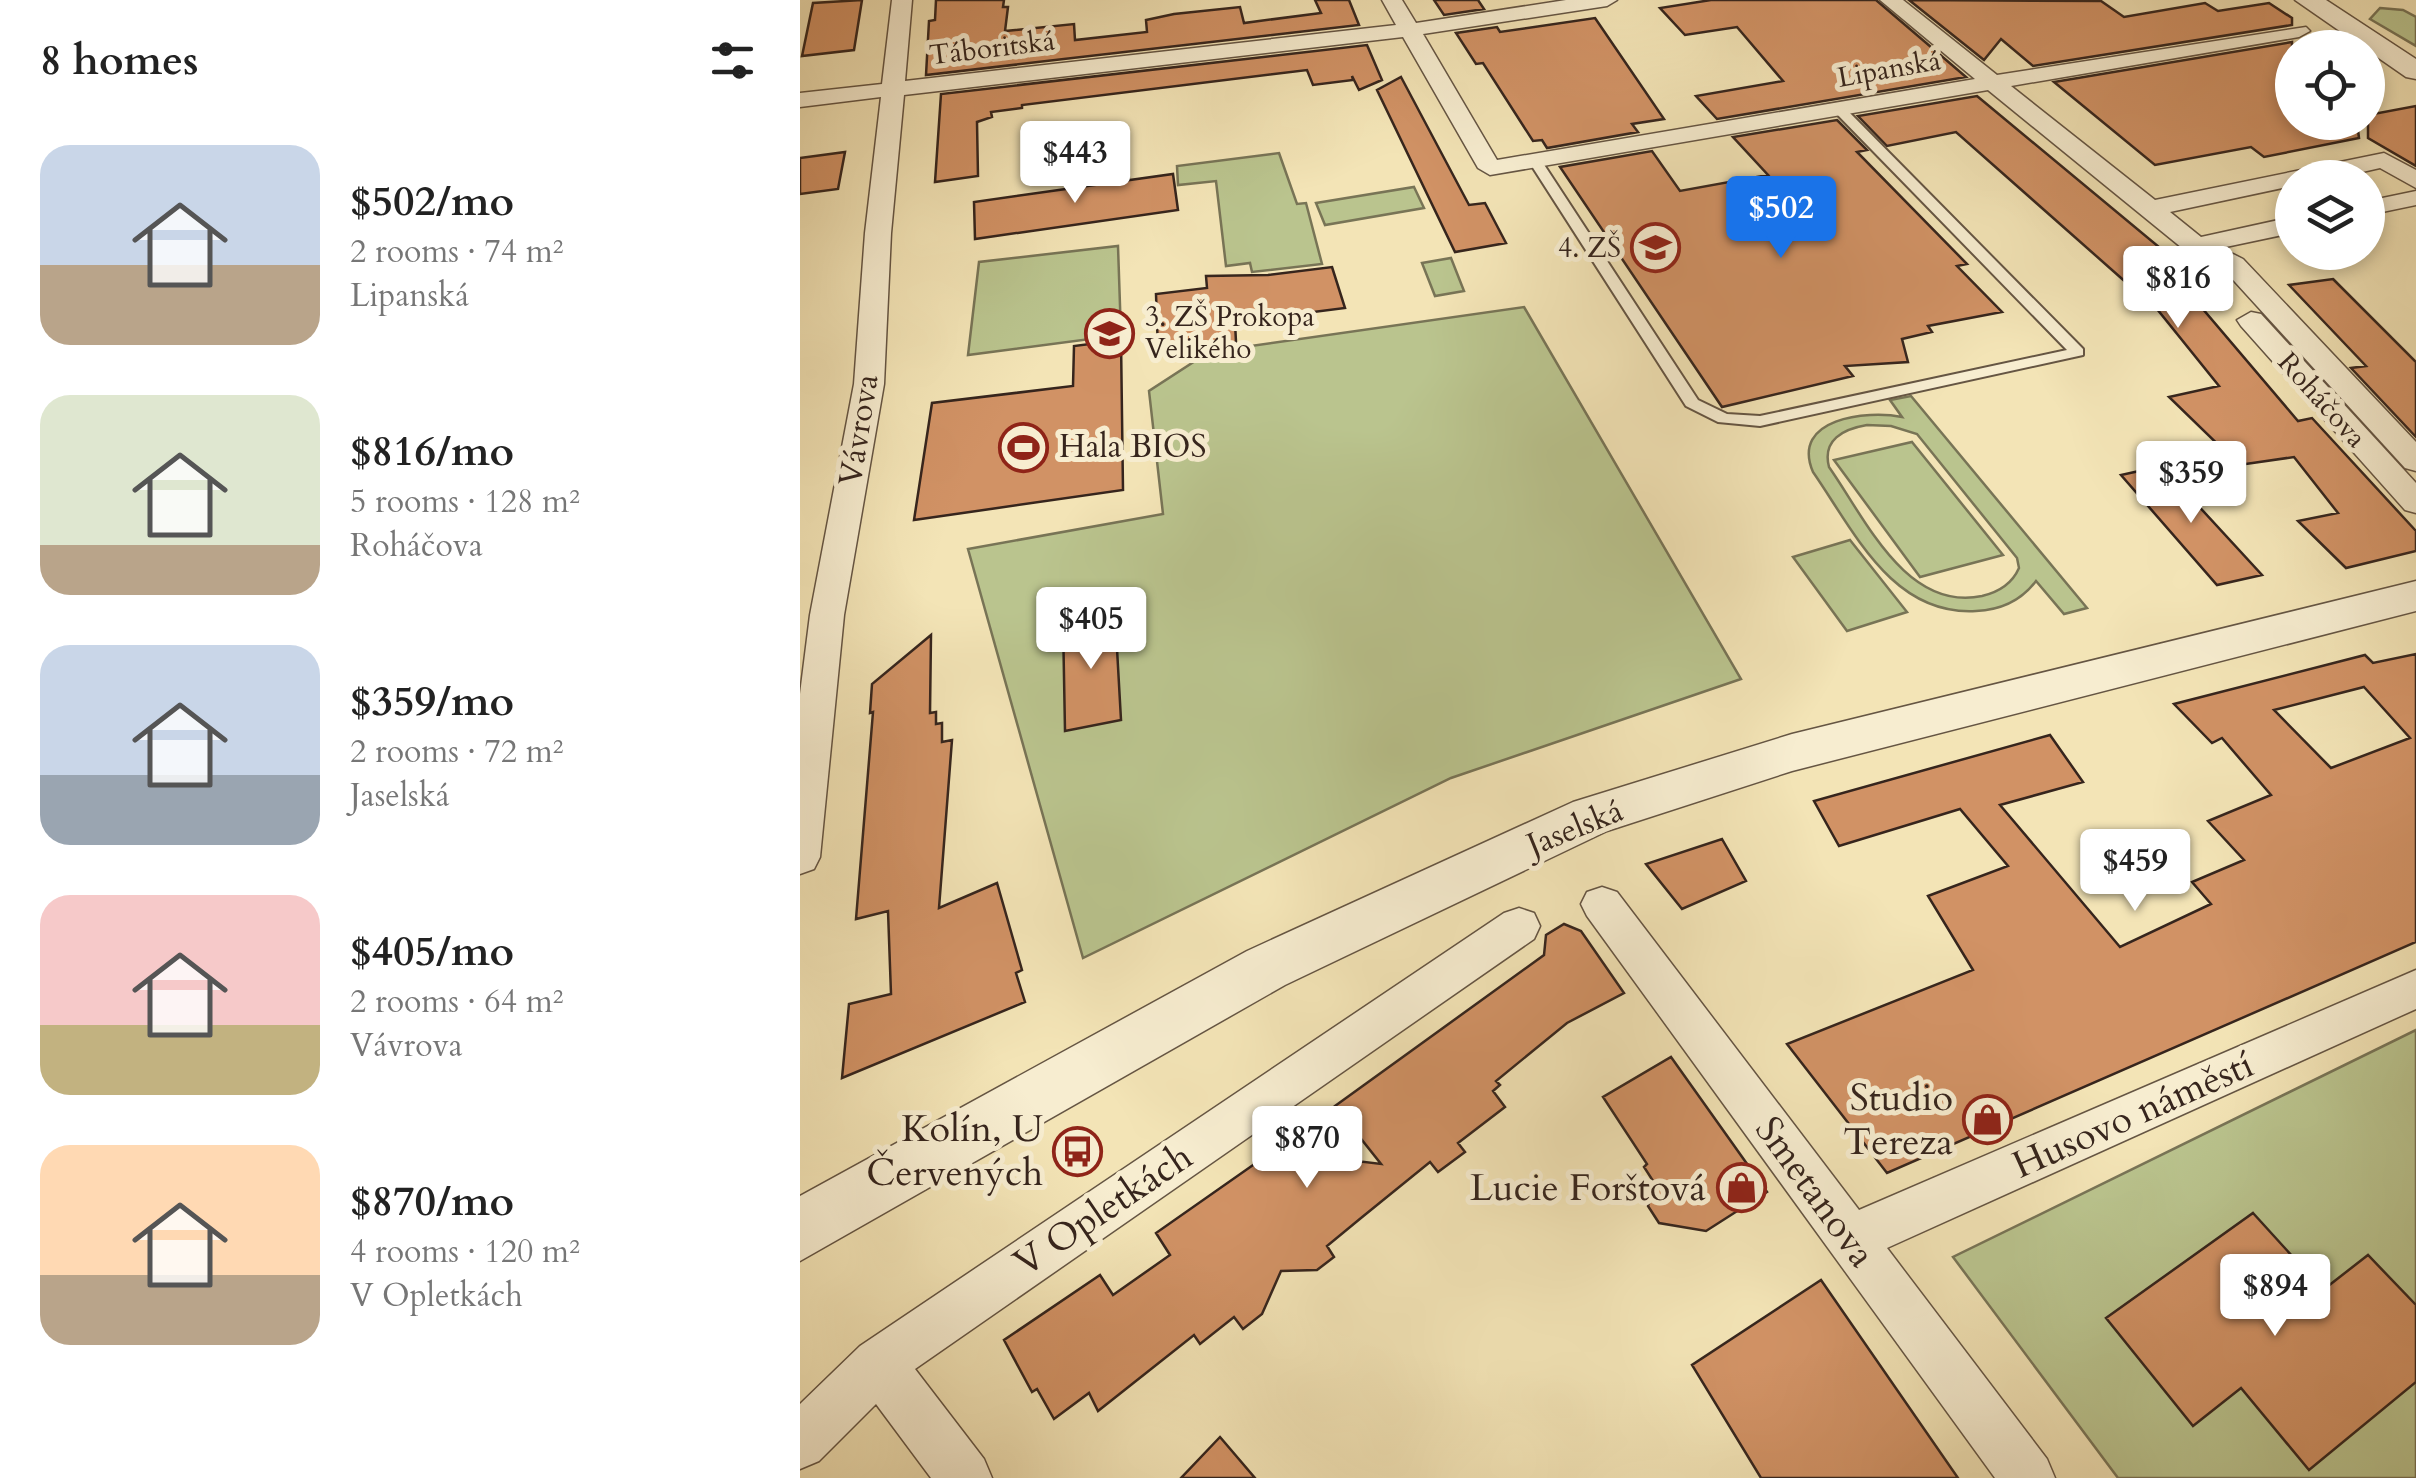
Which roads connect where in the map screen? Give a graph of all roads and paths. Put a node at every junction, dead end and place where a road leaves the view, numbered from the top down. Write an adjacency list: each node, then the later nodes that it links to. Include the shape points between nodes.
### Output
1 (902, 0): 16 (street, Vávrova)
2 (1392, 0): 8 (street)
3 (1607, 0): 8 (street, Táboritská)
4 (1890, 0): 15 (street, Roháčova)
5 (2308, 0): 9 (street)
6 (2334, 0): 10 (street, via 2338,14)
7 (2356, 0): 11 (street)
8 (1408, 30): 16 (street, Táboritská); 19 (street, Lipanská, via 1490,168)
9 (2352, 30)
10 (2357, 30)
11 (2366, 30)
12 (2275, 35): 15 (street, Lipanská)
13 (2385, 52): 14 (street)
14 (2416, 71)
15 (1992, 82): 18 (street, Lipanská); 25 (street, Roháčova)
16 (892, 90): 17 (street, Táboritská); 33 (street, Vávrova, via 869,384)
17 (800, 100)
18 (1838, 108): 19 (street, Lipanská); 19 (lane, via 2078,352 1760,422 1724,419 1692,402)
19 (1534, 160)
20 (2385, 161): 21 (street)
21 (2416, 181)
22 (2275, 183): 25 (street)
23 (2416, 198): 24 (street)
24 (2385, 205)
25 (2150, 209): 29 (street, Roháčova)
26 (2385, 211): 27 (street)
27 (2416, 226)
28 (2275, 229): 29 (street)
29 (2196, 246): 30 (street, Roháčova, via 2234,265); 31 (street, Roháčova, via 2220,287)
30 (2416, 460)
31 (2416, 503)
32 (2416, 596): 38 (street, Jaselská, via 1792,754 1591,816 1266,968)
33 (812, 635): 34 (street, Vávrova)
34 (800, 857)
35 (1602, 904): 39 (street, Smetanova)
36 (1519, 926): 40 (street, V Opletkách)
37 (2416, 990): 39 (street, Husovo náměstí)
38 (800, 1230)
39 (1850, 1239): 43 (street, Smetanova)
40 (878, 1364): 41 (street, V Opletkách); 42 (street)
41 (800, 1442)
42 (965, 1478)
43 (2028, 1478)

